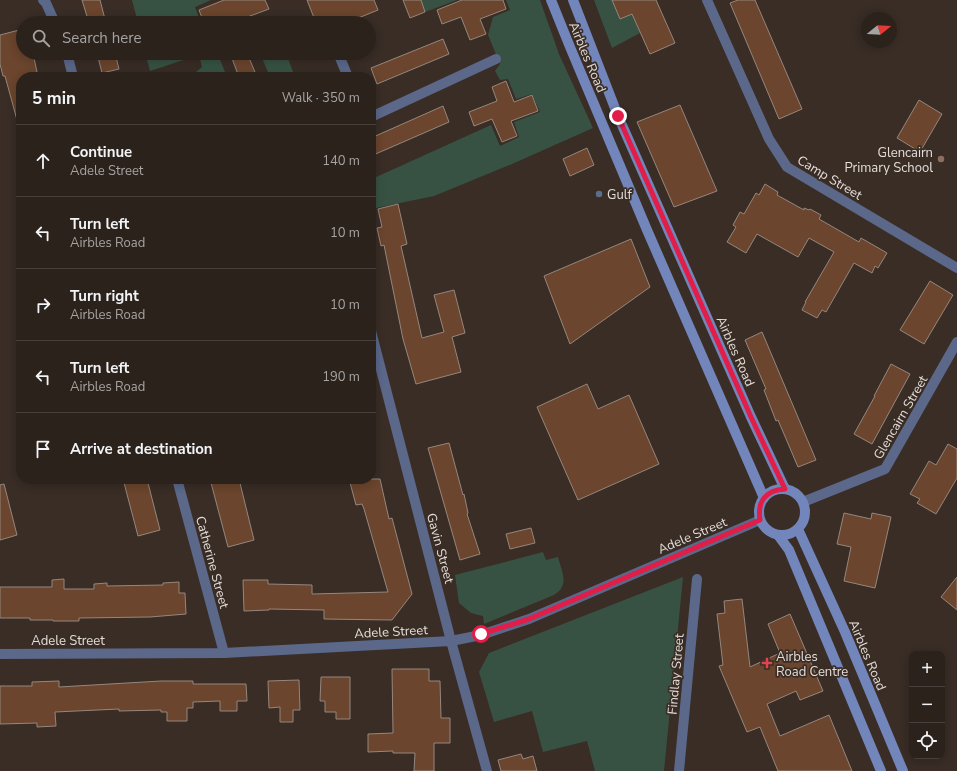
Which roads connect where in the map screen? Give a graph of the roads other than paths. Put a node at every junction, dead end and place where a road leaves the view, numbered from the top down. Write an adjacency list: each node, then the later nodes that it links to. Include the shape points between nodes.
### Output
1 (43, 0): 5 (street)
2 (551, 0): 17 (main road, Airbles Road, via 647,230)
3 (573, 0): 16 (main road, Airbles Road, via 618,116)
4 (707, 0): 12 (street, Camp Street, via 769,139 788,167)
5 (52, 16)
6 (496, 59): 11 (street)
7 (69, 60): 9 (street)
8 (341, 60): 10 (street)
9 (72, 72)
10 (346, 72)
11 (376, 115)
12 (957, 268)
13 (957, 342): 18 (street, Glencairn Street, via 885,469)
14 (376, 350): 23 (street, Gavin Street)
15 (178, 484): 24 (street, Catherine Street)
16 (785, 489): 17 (main road, via 771,492); 18 (main road, via 797,494)
17 (764, 498): 19 (main road, via 760,506)
18 (803, 502): 20 (main road, via 804,519)
19 (760, 520): 21 (main road, via 769,531); 23 (street, Adele Street, via 529,619)
20 (798, 529): 21 (main road, via 790,534); 29 (main road, Airbles Road, via 845,632)
21 (778, 535): 28 (main road, via 789,550)
22 (697, 579): 27 (street, Findlay Street)
23 (451, 641): 24 (street, Adele Street); 26 (street, Gavin Street)
24 (224, 652): 25 (street, Adele Street)
25 (0, 654)
26 (487, 771)
27 (679, 771)
28 (882, 771)
29 (903, 771)

